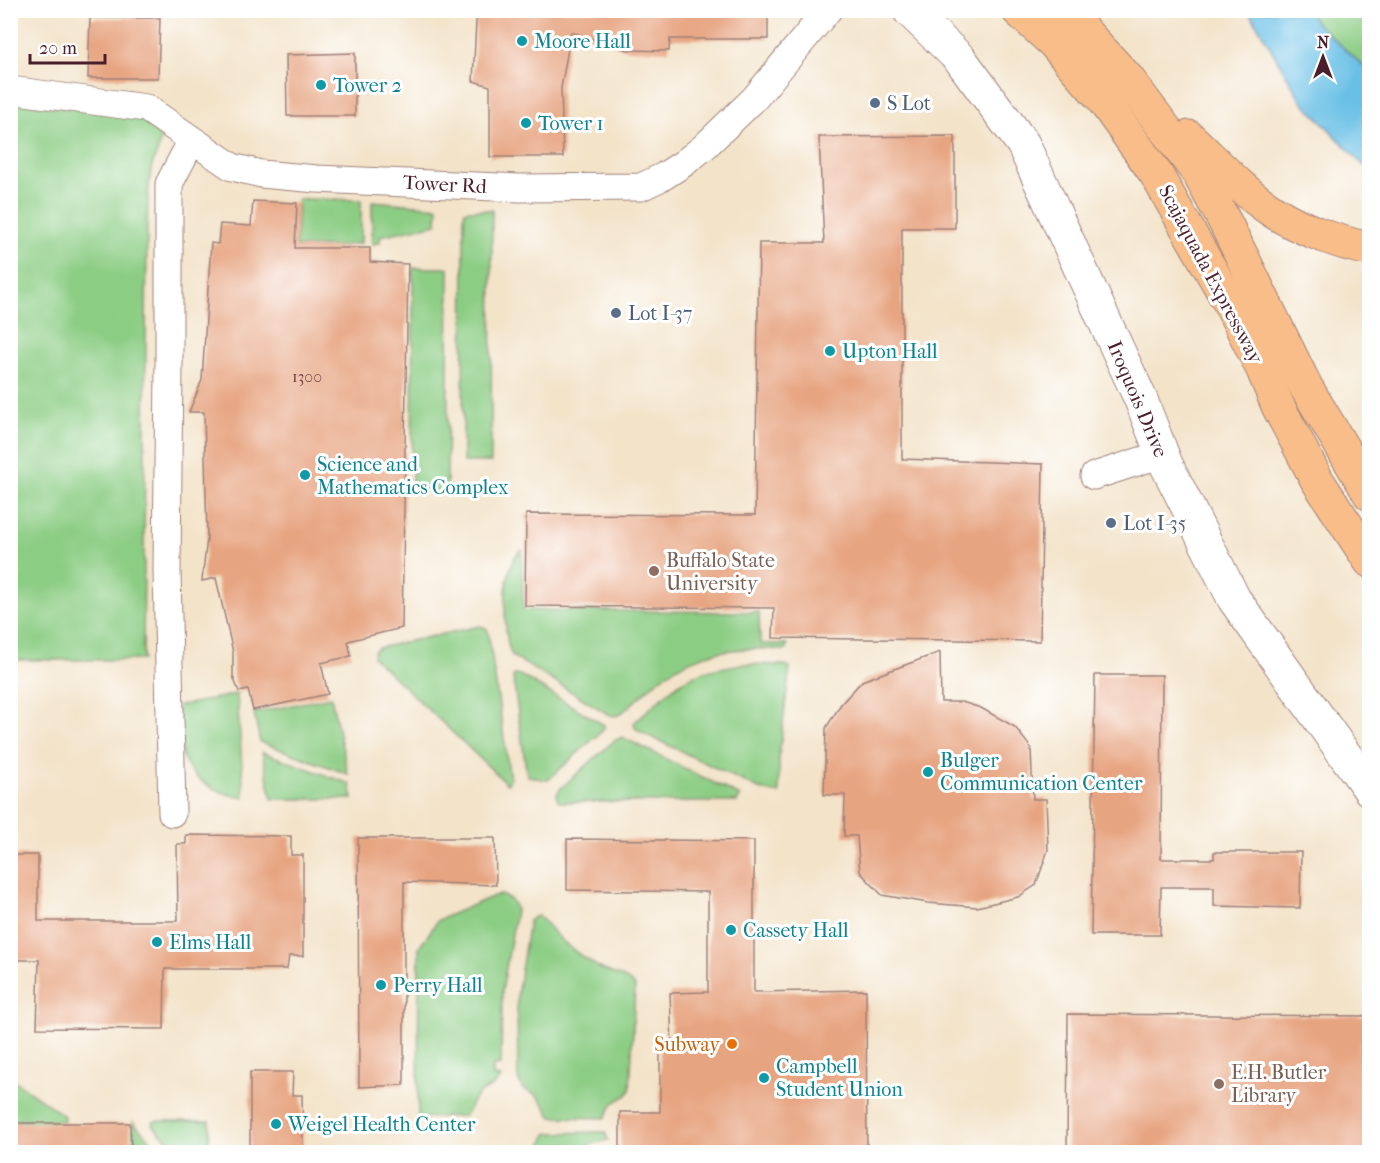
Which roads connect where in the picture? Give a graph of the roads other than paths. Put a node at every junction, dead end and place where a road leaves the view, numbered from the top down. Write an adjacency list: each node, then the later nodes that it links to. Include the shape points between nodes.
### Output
1 (828, 10): 7 (street, Tower Rd, via 753,99 704,147 664,176 641,187 520,188 261,174 232,167)
2 (909, 10): 9 (street, Iroquois Drive, via 960,59 1023,144)
3 (1018, 10): 12 (highway, Scajaquada Expressway, via 1053,42 1101,97 1156,174 1228,300 1317,480)
4 (1064, 10): 5 (highway, Scajaquada Expressway)
5 (1127, 78): 8 (highway, via 1272,211 1307,229); 11 (highway, Scajaquada Expressway, via 1199,174 1306,387)
6 (10, 90): 7 (street, Tower Rd, via 146,108)
7 (192, 140): 14 (street, via 169,184 167,570)
8 (1370, 249)
9 (1162, 454): 10 (street); 13 (street, Iroquois Drive, via 1234,599)
10 (1094, 476)
11 (1370, 494)
12 (1370, 561)
13 (1370, 790)
14 (172, 813)

